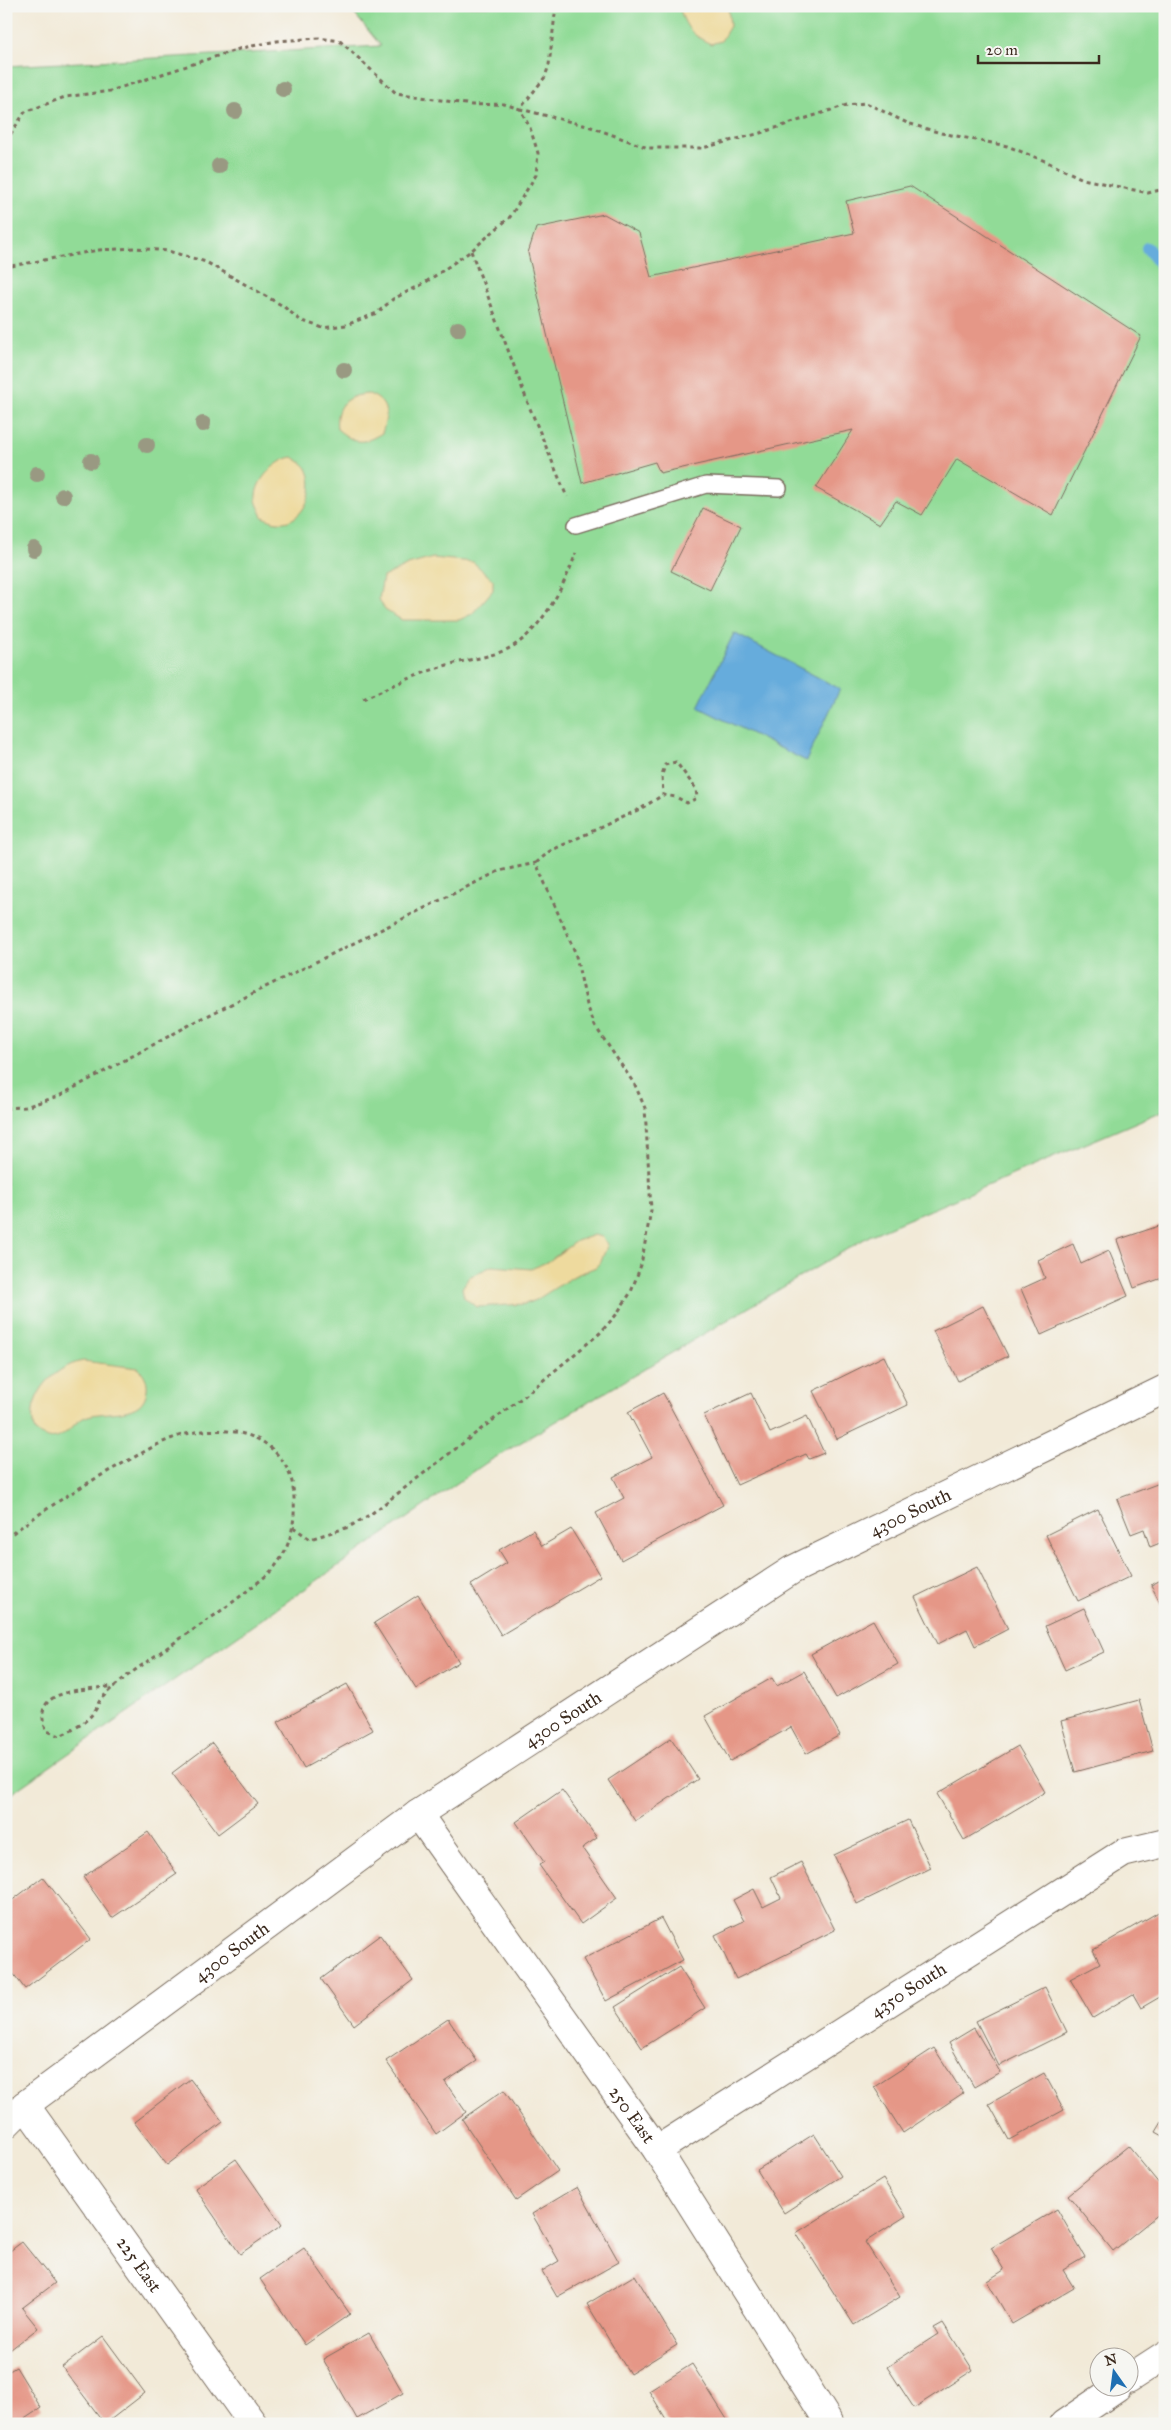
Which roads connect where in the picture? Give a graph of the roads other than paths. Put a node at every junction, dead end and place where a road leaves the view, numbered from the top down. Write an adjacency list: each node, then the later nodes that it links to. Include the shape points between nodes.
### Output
1 (779, 488): 2 (lane, via 706,486)
2 (576, 525)
3 (1165, 1389): 4 (street, 4300 South, via 792,1570)
4 (418, 1814): 6 (street, 4300 South); 7 (street, 250 East)
5 (1165, 1843): 7 (street, 4350 South, via 1123,1853)
6 (16, 2114): 11 (street, 225 East)
7 (657, 2150): 12 (street, 250 East)
8 (1165, 2355): 9 (street)
9 (1138, 2373)
10 (1102, 2398): 13 (street)
11 (253, 2424)
12 (830, 2424)
13 (1064, 2424)

